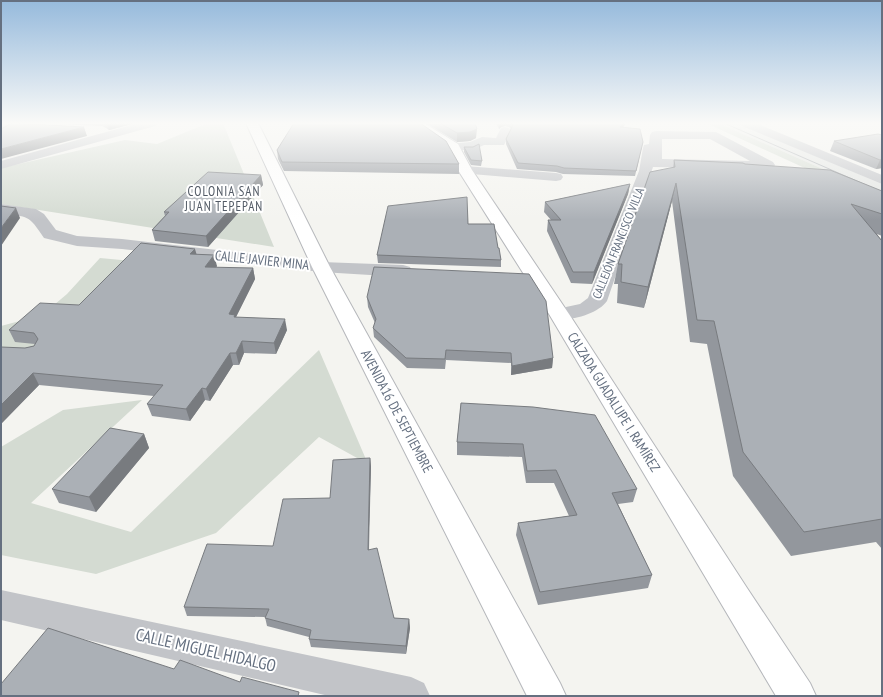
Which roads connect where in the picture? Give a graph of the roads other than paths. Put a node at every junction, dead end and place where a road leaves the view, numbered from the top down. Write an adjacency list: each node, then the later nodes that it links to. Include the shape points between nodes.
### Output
1 (35, 156): 8 (street)
2 (268, 156): 15 (main road, AVENIDA16 DE SEPTIEMBRE)
3 (457, 156): 10 (main road, CALZADA GUADALUPE I. RAMÍREZ)
4 (650, 156): 9 (street, CALLEJÓN FRANCISCO VILLA)
5 (651, 156): 9 (street)
6 (750, 156): 9 (street, via 768,165)
7 (824, 156): 13 (street)
8 (1, 165)
9 (649, 166): 12 (street); 19 (street, CALLEJÓN FRANCISCO VILLA, via 597,301 586,309)
10 (465, 170): 11 (street); 18 (main road, CALZADA GUADALUPE I. RAMÍREZ)
11 (556, 177)
12 (769, 179)
13 (882, 180)
14 (1, 209): 15 (street, CALLE JAVIER MINA, via 30,212 38,217 50,234 77,241)
15 (321, 267): 16 (street, CALLE JAVIER MINA); 22 (main road, AVENIDA16 DE SEPTIEMBRE)
16 (416, 271)
17 (512, 275): 18 (street)
18 (536, 276): 19 (main road, CALZADA GUADALUPE I. RAMÍREZ)
19 (560, 314): 23 (main road, CALZADA GUADALUPE I. RAMÍREZ)
20 (1, 605): 21 (street, CALLE MIGUEL HIDALGO)
21 (411, 696)
22 (547, 696)
23 (797, 696)

